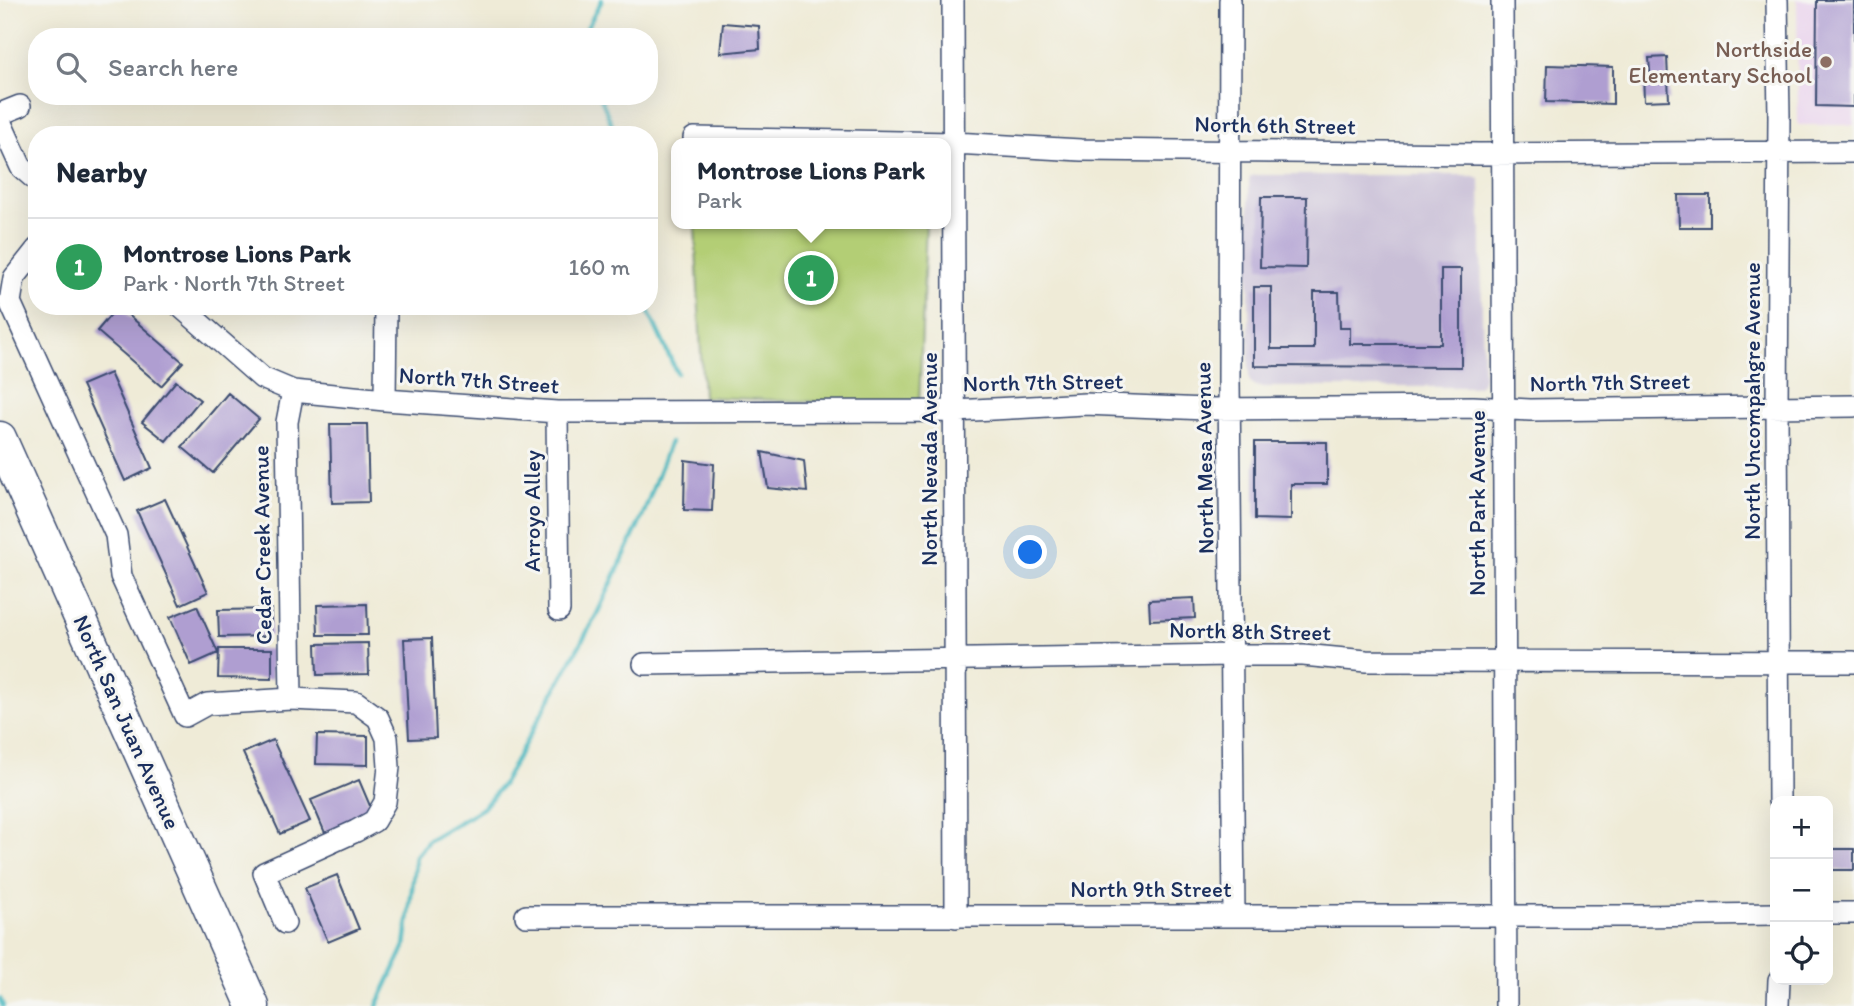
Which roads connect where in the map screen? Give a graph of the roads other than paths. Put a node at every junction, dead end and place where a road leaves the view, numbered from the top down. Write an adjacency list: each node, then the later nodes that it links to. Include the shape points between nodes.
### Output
1 (953, 0): 9 (street, North Nevada Avenue)
2 (1230, 0): 10 (street, North Mesa Avenue)
3 (1502, 0): 13 (street, North Park Avenue)
4 (1777, 0): 11 (street, North Uncompahgre Avenue)
5 (20, 106): 6 (street)
6 (0, 114)
7 (0, 121): 14 (street)
8 (951, 143): 9 (street, North 6th Street)
9 (954, 143): 10 (street, North 6th Street, via 1081,150); 24 (street, North Nevada Avenue)
10 (1230, 150): 13 (street, North 6th Street); 22 (street, North Mesa Avenue)
11 (1779, 151): 12 (street, North 6th Street); 13 (street, North 6th Street); 21 (street, North Uncompahgre Avenue)
12 (1854, 152)
13 (1503, 154): 23 (street, North Park Avenue)
14 (28, 173)
15 (28, 260): 34 (street, via 14,278 10,302 116,535 121,576 185,716 207,704)
16 (190, 315): 18 (street, North 7th Street, via 262,378)
17 (386, 315): 19 (street)
18 (293, 391): 19 (street, North 7th Street); 34 (street, Cedar Creek Avenue, via 287,422)
19 (385, 400): 25 (street, North 7th Street)
20 (1854, 406): 21 (street, North 7th Street)
21 (1777, 407): 23 (street, North 7th Street); 31 (street, North Uncompahgre Avenue)
22 (1230, 409): 23 (street, North 7th Street); 24 (street, North 7th Street, via 1085,404); 28 (street, North Mesa Avenue)
23 (1503, 410): 30 (street, North Park Avenue)
24 (955, 411): 25 (street, North 7th Street); 29 (street, North Nevada Avenue)
25 (557, 412): 27 (street, Arroyo Alley)
26 (0, 438): 46 (highway, North San Juan Avenue)
27 (559, 610)
28 (1233, 654): 29 (street, North 8th Street); 30 (street, North 8th Street); 39 (street, North Mesa Avenue)
29 (956, 660): 33 (street, North 8th Street); 42 (street, North Nevada Avenue)
30 (1505, 662): 31 (street, North 8th Street); 40 (street, North Park Avenue)
31 (1779, 662): 32 (street, North 8th Street); 35 (street, North Uncompahgre Avenue)
32 (1854, 662)
33 (644, 664)
34 (291, 699): 43 (street, via 356,702 378,718 387,738 389,767 385,802 373,821 264,873)
35 (1779, 796)
36 (1833, 913): 37 (street)
37 (1854, 913)
38 (1770, 914): 40 (street, North 9th Street)
39 (1234, 915): 40 (street, North 9th Street); 42 (street, North 9th Street)
40 (1505, 915): 47 (street, North Park Avenue)
41 (526, 916): 42 (street, North 9th Street)
42 (956, 917)
43 (285, 923)
44 (1779, 985): 45 (street)
45 (1778, 1004)
46 (253, 1006)
47 (1506, 1006)

